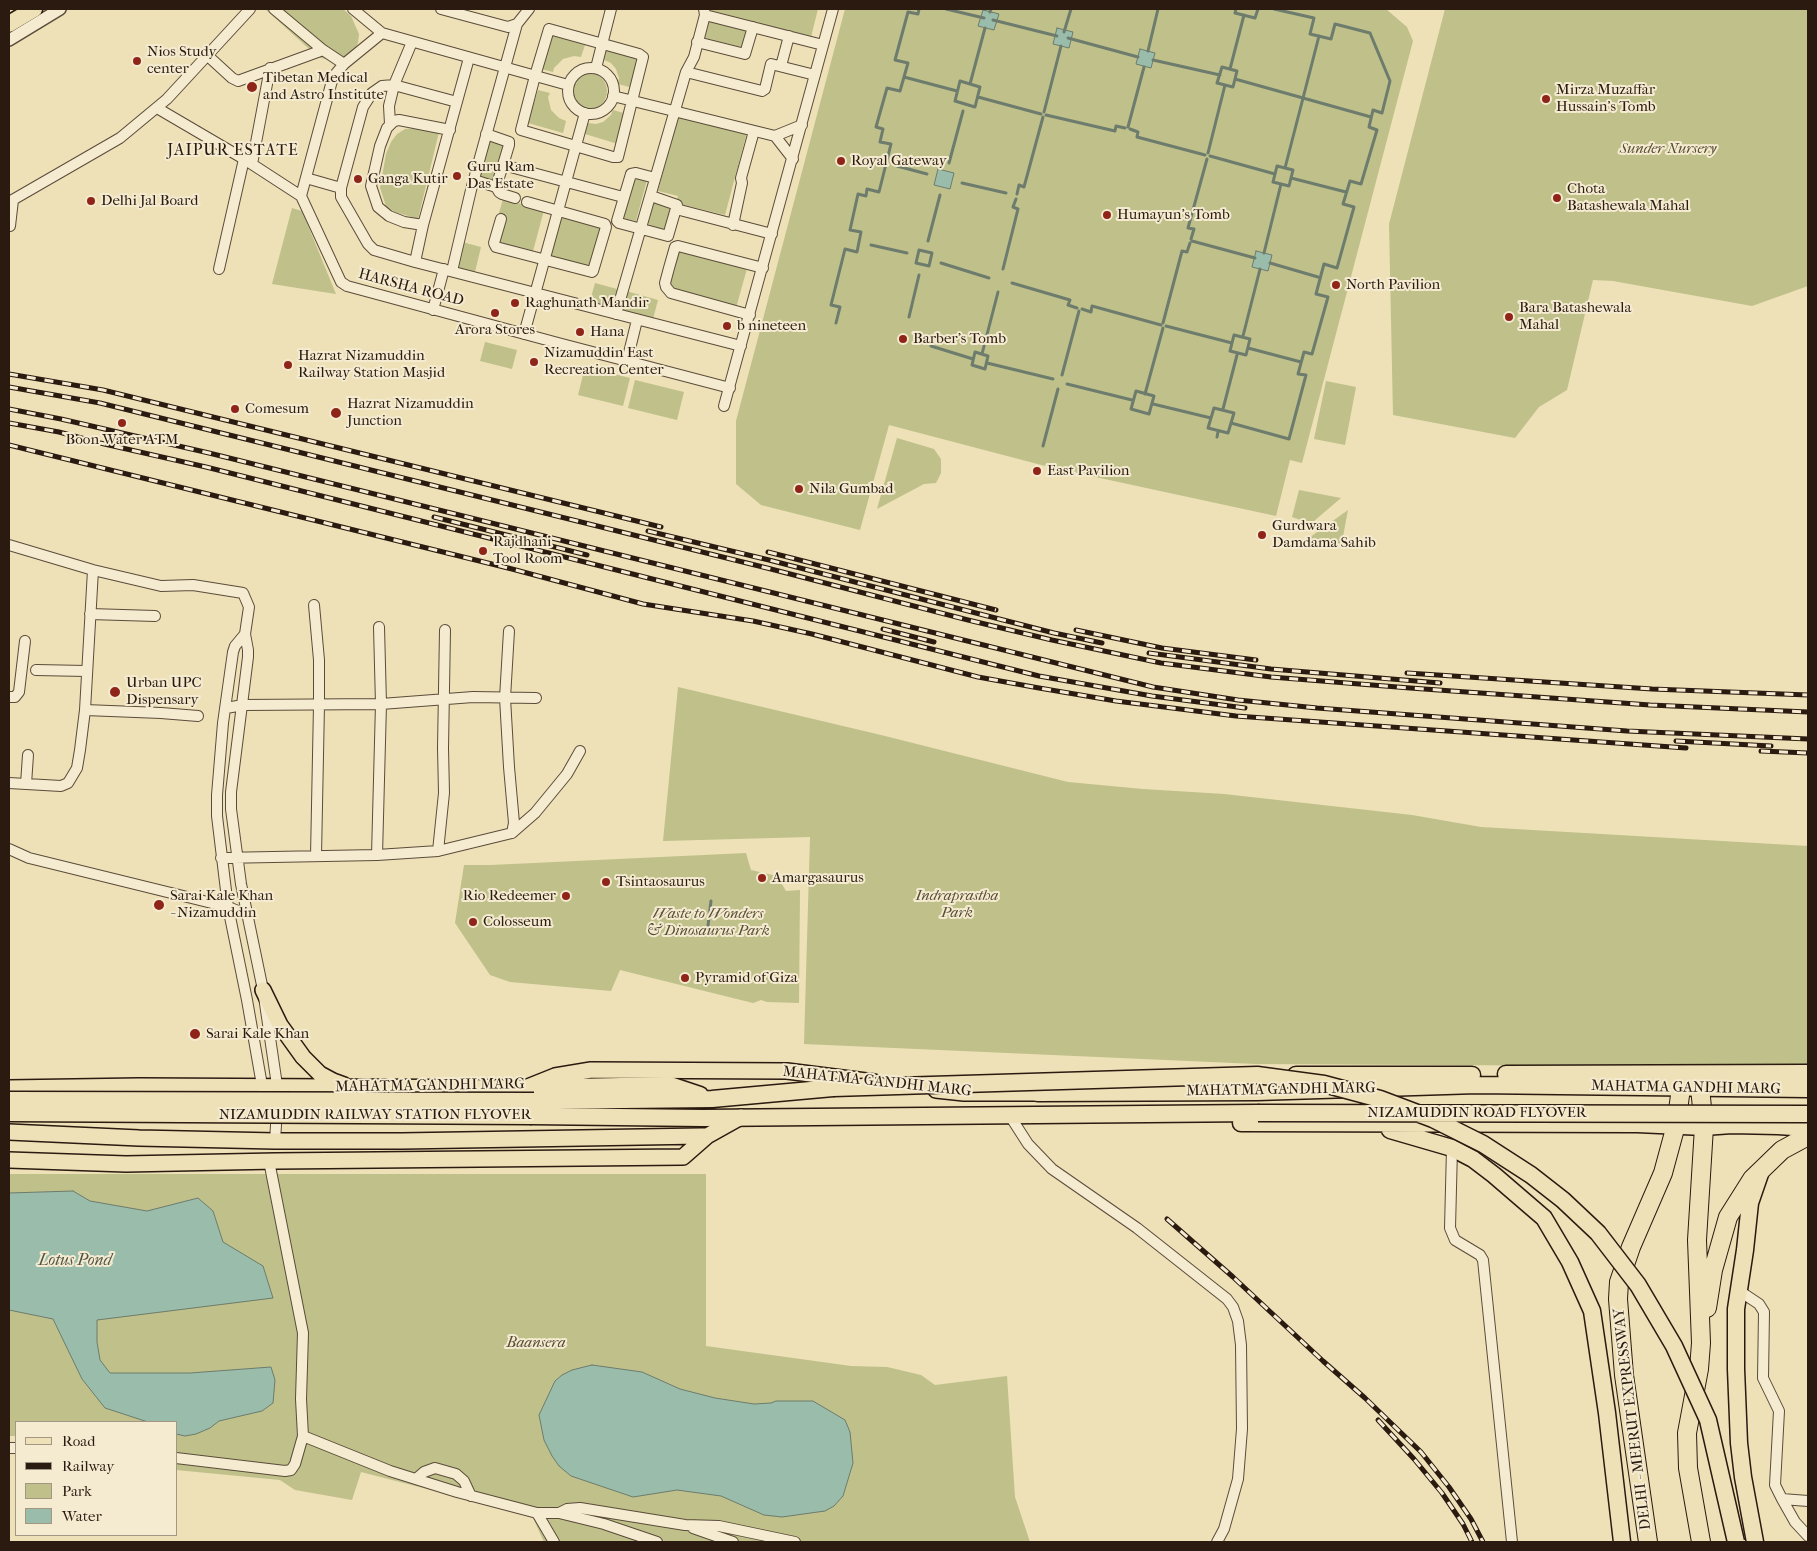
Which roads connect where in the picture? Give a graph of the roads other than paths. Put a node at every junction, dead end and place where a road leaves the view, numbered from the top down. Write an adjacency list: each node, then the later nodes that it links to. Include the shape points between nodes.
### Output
1 (20, 9): 12 (street)
2 (34, 9): 13 (highway)
3 (60, 9): 18 (street)
4 (250, 9): 24 (street)
5 (274, 9): 23 (street)
6 (353, 9): 16 (street)
7 (441, 9): 14 (street, via 500,26)
8 (529, 9): 14 (street)
9 (610, 9): 21 (street)
10 (833, 11): 22 (street)
11 (704, 12): 15 (street); 20 (street)
12 (9, 15)
13 (9, 24)
14 (517, 24): 29 (street)
15 (753, 27): 17 (street); 20 (street, via 745,54)
16 (382, 33): 19 (street); 26 (street)
17 (789, 36): 22 (street); 27 (street)
18 (9, 40)
19 (412, 42): 25 (street); 34 (street)
20 (698, 42): 31 (street)
21 (601, 44): 30 (street); 33 (street, via 550,29); 37 (street, via 644,57)
22 (823, 45): 32 (street)
23 (323, 50): 26 (street); 28 (street)
24 (208, 56): 28 (street, via 238,80); 39 (street)
25 (469, 58): 29 (street); 38 (street)
26 (344, 64): 53 (street, via 329,86)
27 (781, 66): 31 (street, via 771,64 762,91); 32 (street)
28 (270, 68): 50 (street)
29 (504, 68): 33 (street); 46 (street)
30 (596, 68): 35 (street, via 575,73); 36 (street, via 603,70 612,81)
31 (686, 72): 40 (street)
32 (815, 75): 43 (street)
33 (535, 76): 35 (street); 48 (street, via 521,130)
34 (394, 85): 38 (street); 42 (street, via 388,106); 58 (street, via 382,86 372,93 363,107)
35 (568, 85): 41 (street, via 567,93 573,106)
36 (613, 96): 37 (street); 41 (street, via 606,108 592,114)
37 (633, 100): 40 (street); 48 (street, via 618,157)
38 (457, 102): 44 (street)
39 (157, 108): 50 (street); 63 (street, via 120,138)
40 (674, 110): 45 (street); 54 (street)
41 (585, 113): 48 (street)
42 (390, 124): 44 (street, via 399,120); 68 (street, via 378,155 372,192 382,212 404,222)
43 (802, 125): 47 (street); 49 (street)
44 (450, 130): 68 (street)
45 (754, 131): 47 (street); 69 (street)
46 (486, 134): 51 (street, via 507,140 509,145); 55 (street)
47 (775, 136): 49 (street)
48 (576, 147): 56 (street)
49 (793, 159): 72 (street)
50 (248, 161): 59 (street); 78 (street)
51 (503, 167): 52 (street); 56 (street); 57 (street)
52 (522, 175)
53 (306, 178): 58 (street); 59 (street)
54 (655, 178): 60 (street); 61 (street, via 632,173)
55 (474, 180): 57 (street); 79 (street)
56 (566, 183): 61 (street); 66 (street)
57 (496, 187): 62 (street, via 502,194)
58 (341, 188): 76 (street, via 341,197 374,250)
59 (301, 196): 81 (street, HARSHA ROAD, via 341,282 355,289)
60 (651, 196): 65 (street, via 677,205); 71 (street)
61 (623, 197): 71 (street, via 617,222)
62 (515, 198)
63 (11, 201): 70 (street)
64 (527, 202): 66 (street)
65 (676, 209): 69 (street); 73 (street)
66 (558, 210): 75 (street); 75 (street, via 603,222 606,227 592,272)
67 (501, 219): 75 (street, via 494,246)
68 (423, 225): 76 (street)
69 (733, 225): 72 (street)
70 (10, 226)
71 (641, 228): 73 (street); 82 (street)
72 (772, 234): 77 (street)
73 (668, 236): 74 (street, via 673,238)
74 (675, 247): 77 (street); 83 (street, via 665,283 668,290)
75 (545, 259): 80 (street)
76 (416, 262): 79 (street)
77 (763, 268): 83 (street)
78 (219, 269)
79 (448, 270): 80 (street); 81 (street)
80 (536, 293): 82 (street); 85 (street)
81 (433, 310): 85 (street, HARSHA ROAD)
82 (616, 314): 84 (street)
83 (750, 315): 86 (street)
84 (637, 320): 86 (street); 87 (street)
85 (524, 334): 87 (street, HARSHA ROAD)
86 (741, 346): 88 (street)
87 (627, 361): 88 (street, HARSHA ROAD)
88 (730, 388): 89 (street)
89 (724, 406)
90 (9, 545): 91 (street)
91 (92, 570): 93 (street); 98 (street, via 161,586 193,585 243,593 249,607)
92 (314, 605): 108 (street)
93 (90, 614): 94 (street); 101 (street)
94 (155, 616)
95 (379, 627): 106 (street)
96 (445, 630): 105 (street)
97 (508, 631): 103 (street)
98 (245, 634): 107 (street, via 248,650); 109 (street, via 233,652)
99 (25, 641): 102 (street, via 19,692 15,697)
100 (36, 670): 101 (street)
101 (86, 671): 110 (street)
102 (9, 696)
103 (505, 698): 104 (street); 105 (street); 116 (street, via 514,823)
104 (536, 698)
105 (444, 699): 106 (street); 118 (street, via 444,793)
106 (381, 704): 108 (street); 119 (street)
107 (243, 705): 108 (street); 109 (street); 122 (street, via 231,792)
108 (320, 705): 120 (street)
109 (226, 708): 121 (street, via 216,796)
110 (85, 710): 111 (street); 115 (street, via 77,768 68,783 61,786)
111 (198, 716)
112 (580, 751): 116 (street, via 567,774 535,813)
113 (28, 755): 115 (street)
114 (9, 783): 115 (street)
115 (26, 784)
116 (512, 833): 118 (street)
117 (9, 849): 123 (street, via 29,858)
118 (438, 850): 119 (street)
119 (377, 855): 120 (street)
120 (316, 856): 122 (street)
121 (221, 858): 122 (street); 123 (street)
122 (238, 859): 124 (street)
123 (228, 907): 124 (street); 129 (street)
124 (248, 915): 125 (street)
125 (263, 990): 130 (street); 131 (main road, via 280,1024 303,1057 333,1082)
126 (1808, 1073): 127 (highway, bridge)
127 (1257, 1075): 139 (highway, bridge, via 833,1088); 180 (highway, DELHI - MEERUT EXPRESSWAY, bridge, via 1324,1084 1380,1099 1433,1119 1483,1144 1531,1175 1564,1200 1598,1233 1638,1285 1674,1346 1708,1420)
128 (139, 1086): 129 (main road, MAHATMA GANDHI MARG); 132 (main road, MAHATMA GANDHI MARG); 152 (main road)
129 (262, 1087): 130 (main road, MAHATMA GANDHI MARG); 153 (street)
130 (278, 1087): 131 (main road, MAHATMA GANDHI MARG); 153 (street)
131 (353, 1087): 133 (main road, MAHATMA GANDHI MARG)
132 (9, 1088)
133 (402, 1088): 134 (main road, MAHATMA GANDHI MARG); 154 (main road)
134 (525, 1088): 138 (main road, MAHATMA GANDHI MARG, via 555,1076 591,1070 777,1071 964,1093); 139 (highway, via 670,1084)
135 (1681, 1088): 136 (highway, MAHATMA GANDHI MARG); 138 (highway, MAHATMA GANDHI MARG, via 1477,1085 1257,1092); 147 (highway, DELHI - MEERUT EXPRESSWAY)
136 (1700, 1088): 137 (highway, MAHATMA GANDHI MARG); 149 (highway)
137 (1804, 1089): 148 (highway, via 1800,1109)
138 (1038, 1093)
139 (712, 1098): 141 (highway, NIZAMUDDIN RAILWAY STATION FLYOVER)
140 (9, 1100): 141 (highway, NIZAMUDDIN RAILWAY STATION FLYOVER, bridge)
141 (609, 1109): 142 (highway, NIZAMUDDIN RAILWAY STATION FLYOVER, bridge); 145 (highway, NIZAMUDDIN RAILWAY STATION FLYOVER)
142 (9, 1113)
143 (1146, 1114): 144 (highway, MAHATMA GANDHI MARG); 146 (highway, via 1252,1124); 148 (highway, NIZAMUDDIN ROAD FLYOVER, bridge, via 1258,1113)
144 (1010, 1116): 145 (highway, MAHATMA GANDHI MARG); 175 (street, via 1028,1144 1052,1169 1137,1228 1227,1299 1233,1308 1241,1346 1242,1430 1238,1479 1224,1529)
145 (741, 1117): 151 (main road, MAHATMA GANDHI MARG)
146 (1371, 1124): 147 (highway); 155 (highway, DELHI - MEERUT EXPRESSWAY)
147 (1676, 1125): 149 (highway); 178 (highway, DELHI - MEERUT EXPRESSWAY, via 1663,1173 1631,1247 1618,1299 1624,1375)
148 (1808, 1126): 149 (highway); 158 (highway)
149 (1704, 1127): 160 (highway, via 1697,1240)
150 (9, 1132): 152 (main road, MAHATMA GANDHI MARG)
151 (707, 1136): 154 (main road, MAHATMA GANDHI MARG); 157 (main road, via 683,1157)
152 (139, 1138): 153 (main road, MAHATMA GANDHI MARG)
153 (274, 1141): 154 (main road, MAHATMA GANDHI MARG)
154 (402, 1141)
155 (1452, 1148): 176 (street, via 1450,1228 1455,1240 1483,1260); 177 (highway, DELHI - MEERUT EXPRESSWAY, via 1494,1175 1544,1218 1570,1262 1592,1311)
156 (9, 1160): 157 (main road, via 126,1164)
157 (269, 1161): 161 (street, via 303,1333)
158 (1762, 1170): 159 (highway, via 1750,1202); 160 (highway, via 1752,1179 1728,1217 1713,1270)
159 (1738, 1290): 165 (street, via 1759,1304 1764,1312 1763,1378 1779,1411 1774,1480); 181 (highway, via 1736,1369 1739,1443)
160 (1701, 1343): 179 (highway, via 1687,1433 1688,1468)
161 (303, 1436): 162 (street, via 291,1470); 163 (street)
162 (178, 1458)
163 (416, 1479): 164 (street); 164 (street, via 435,1468 456,1474 464,1481)
164 (471, 1496): 167 (street)
165 (1782, 1499): 166 (street); 170 (street, via 1795,1522)
166 (1808, 1501)
167 (536, 1513): 168 (street); 171 (street)
168 (560, 1514): 169 (street, via 567,1509 580,1508); 172 (street, via 604,1524)
169 (685, 1525): 173 (street); 174 (street, via 719,1526)
170 (1808, 1536)
171 (554, 1542)
172 (657, 1542)
173 (733, 1542)
174 (795, 1542)
175 (1217, 1542)
176 (1512, 1542)
177 (1622, 1542)
178 (1648, 1542)
179 (1701, 1542)
180 (1736, 1542)
181 (1755, 1542)

